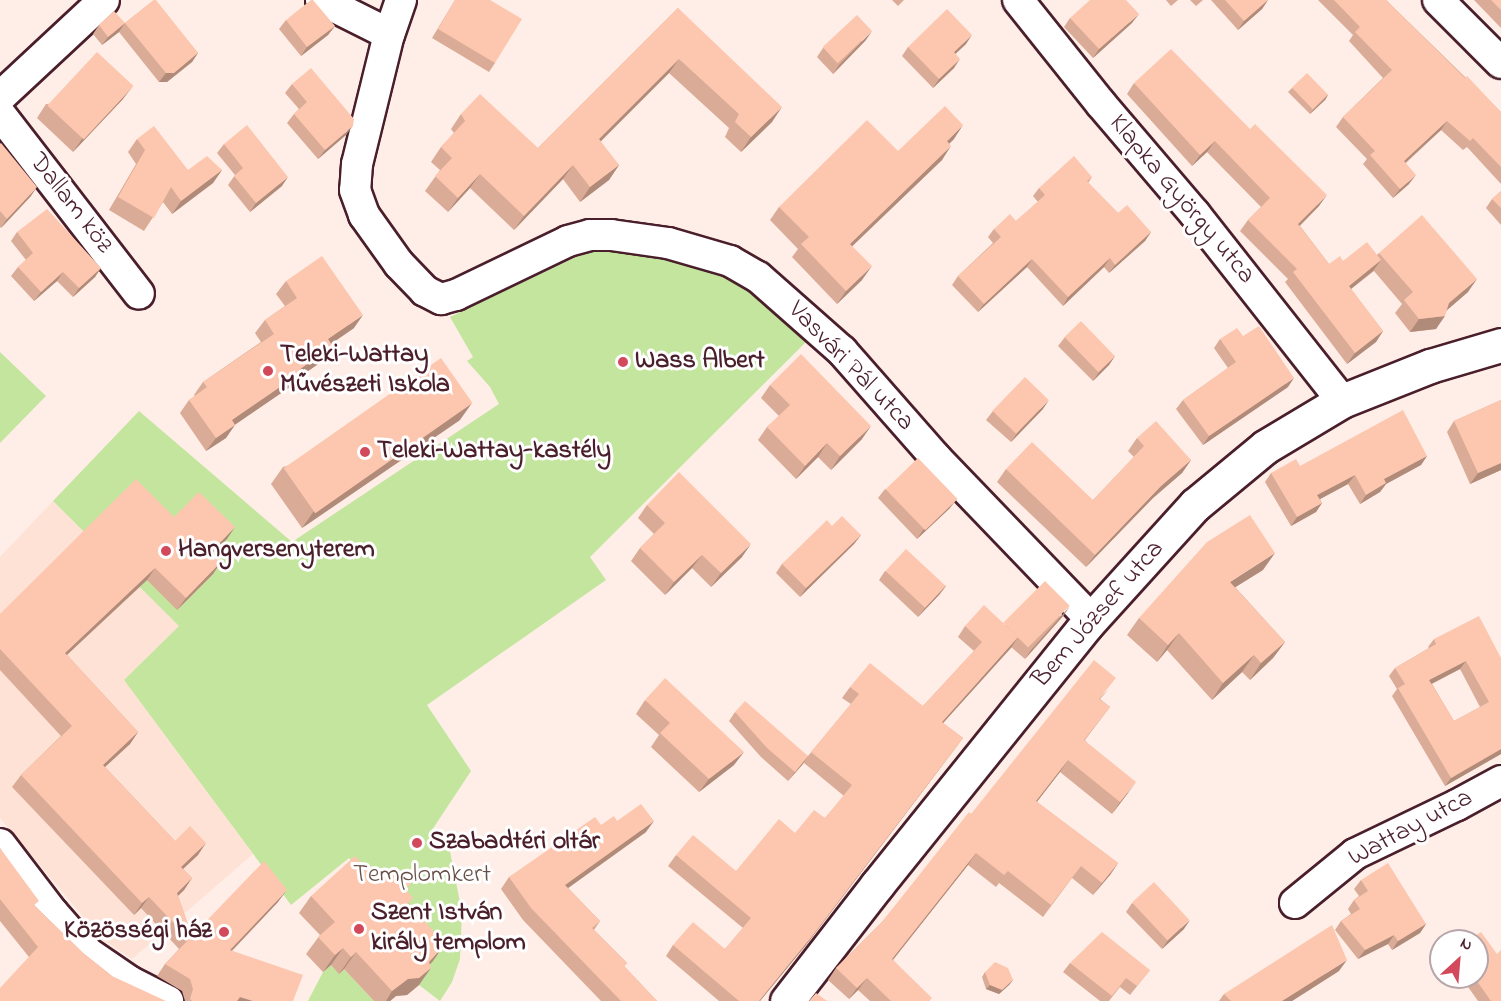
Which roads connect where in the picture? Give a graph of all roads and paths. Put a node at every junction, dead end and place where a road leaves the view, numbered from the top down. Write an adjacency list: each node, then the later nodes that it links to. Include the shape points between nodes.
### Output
1 (104, 0): 8 (street)
2 (321, 0): 6 (street)
3 (401, 0): 6 (street, Vasvári Pál utca)
4 (1437, 0): 7 (street)
5 (1026, 4): 11 (street, Klapka György utca)
6 (389, 34): 12 (street, Vasvári Pál utca, via 354,190 364,215 399,264 433,297 456,295 568,241 590,236 611,235 686,246 730,261 758,276 842,351 936,458)
7 (1501, 63)
8 (1, 99): 9 (street, Dallam köz)
9 (139, 294)
10 (1501, 345): 11 (street, Bem József utca, via 1430,366)
11 (1342, 401): 12 (street, Bem József utca, via 1265,447 1195,505)
12 (1091, 619): 17 (street, Bem József utca)
13 (1501, 781): 15 (street, Wattay utca, via 1355,854)
14 (0, 844): 16 (street, via 88,953)
15 (1295, 903)
16 (168, 1001)
17 (787, 1001)

